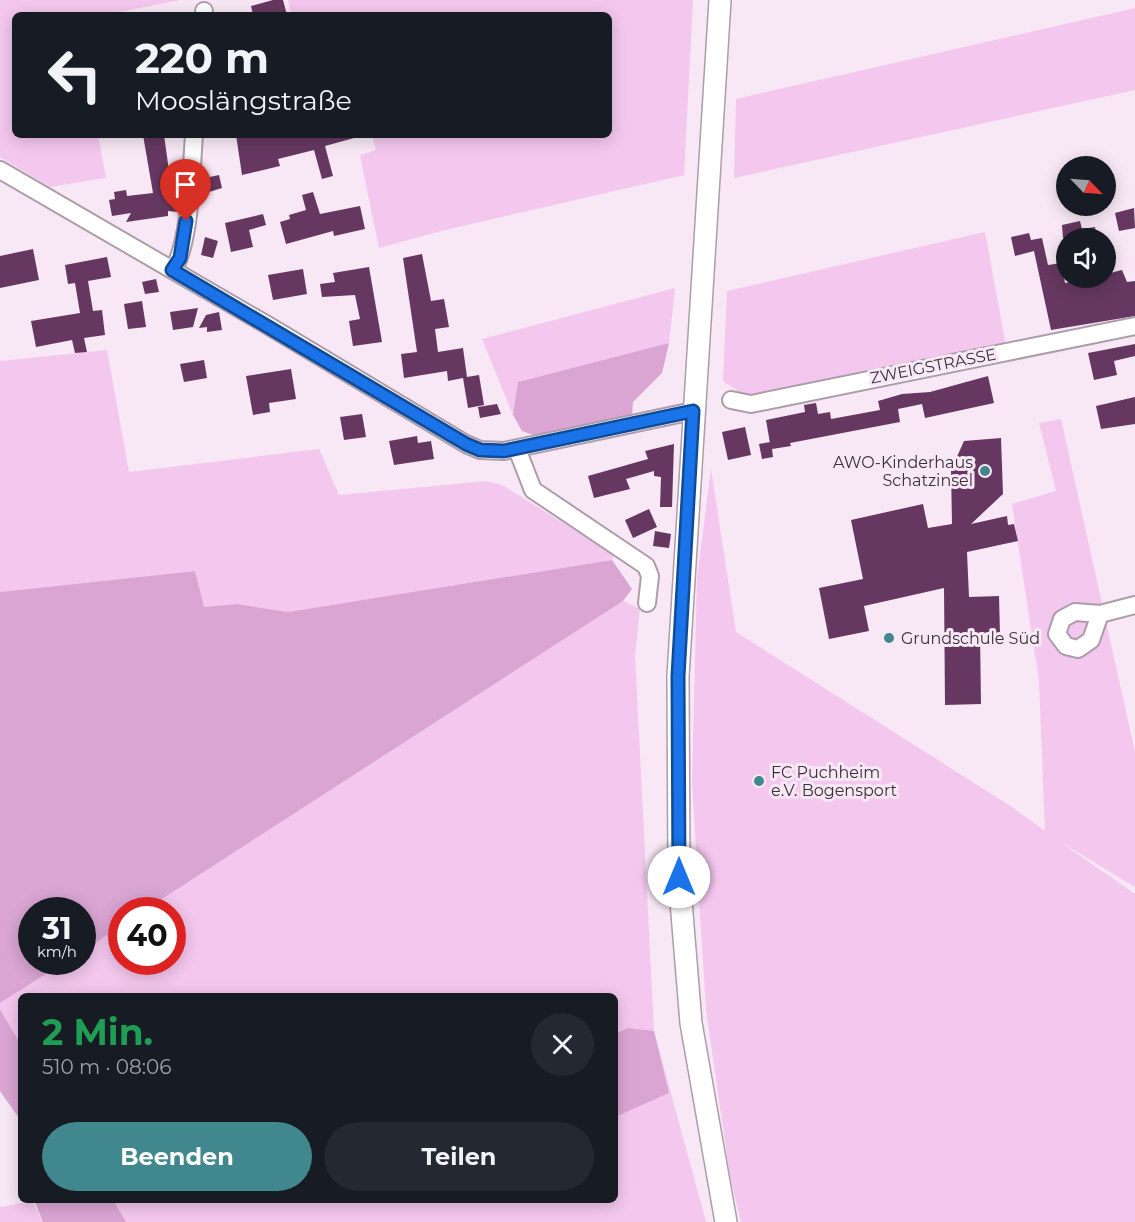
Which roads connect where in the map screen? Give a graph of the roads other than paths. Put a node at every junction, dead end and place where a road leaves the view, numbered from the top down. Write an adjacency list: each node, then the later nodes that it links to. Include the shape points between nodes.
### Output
1 (720, 0): 7 (street)
2 (194, 138): 4 (street, via 180,258)
3 (0, 170): 4 (street)
4 (172, 270): 8 (street, via 466,444 480,450)
5 (1135, 326): 6 (street, ZWEIGSTRASSE, via 751,404)
6 (731, 400)
7 (693, 411): 8 (street); 12 (street, via 678,676 679,877 691,1023)
8 (517, 449): 9 (street, via 533,490 646,566 650,576)
9 (646, 603)
10 (1135, 605): 11 (street)
11 (1100, 614)
12 (726, 1222)

